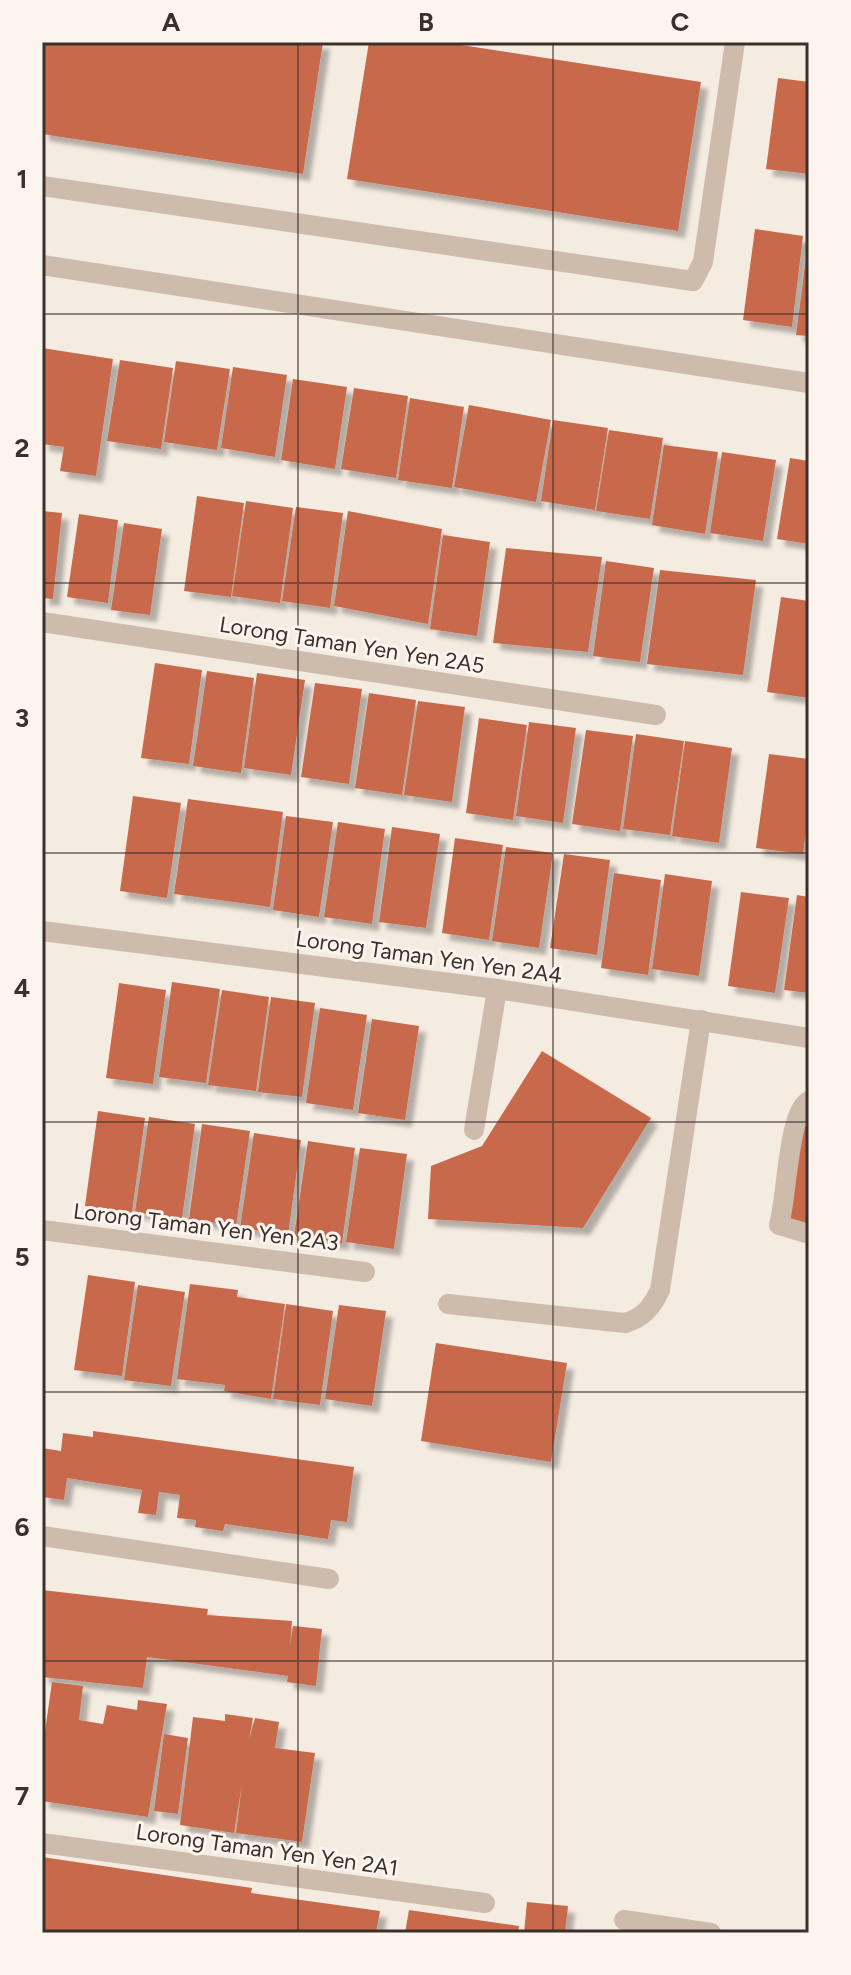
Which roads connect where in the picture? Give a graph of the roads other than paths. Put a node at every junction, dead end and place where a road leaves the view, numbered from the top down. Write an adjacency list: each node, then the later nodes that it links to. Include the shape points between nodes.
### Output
1 (735, 42): 2 (street, via 703,262 693,281)
2 (42, 186)
3 (42, 265): 4 (street)
4 (809, 383)
5 (42, 622): 6 (street, Lorong Taman Yen Yen 2A5)
6 (656, 715)
7 (42, 931): 8 (street, Lorong Taman Yen Yen 2A4)
8 (497, 989): 9 (street, Lorong Taman Yen Yen 2A4); 12 (street)
9 (701, 1020): 10 (street, Lorong Taman Yen Yen 2A4); 16 (street, via 660,1290 653,1305 625,1323)
10 (809, 1038)
11 (809, 1101): 14 (street, via 800,1107 794,1126 779,1225)
12 (474, 1130)
13 (42, 1230): 15 (street, Lorong Taman Yen Yen 2A3)
14 (809, 1234)
15 (365, 1272)
16 (448, 1304)
17 (42, 1536): 18 (street)
18 (329, 1579)
19 (42, 1843): 20 (street, Lorong Taman Yen Yen 2A1)
20 (485, 1903)
21 (624, 1920): 22 (street)
22 (711, 1933)

